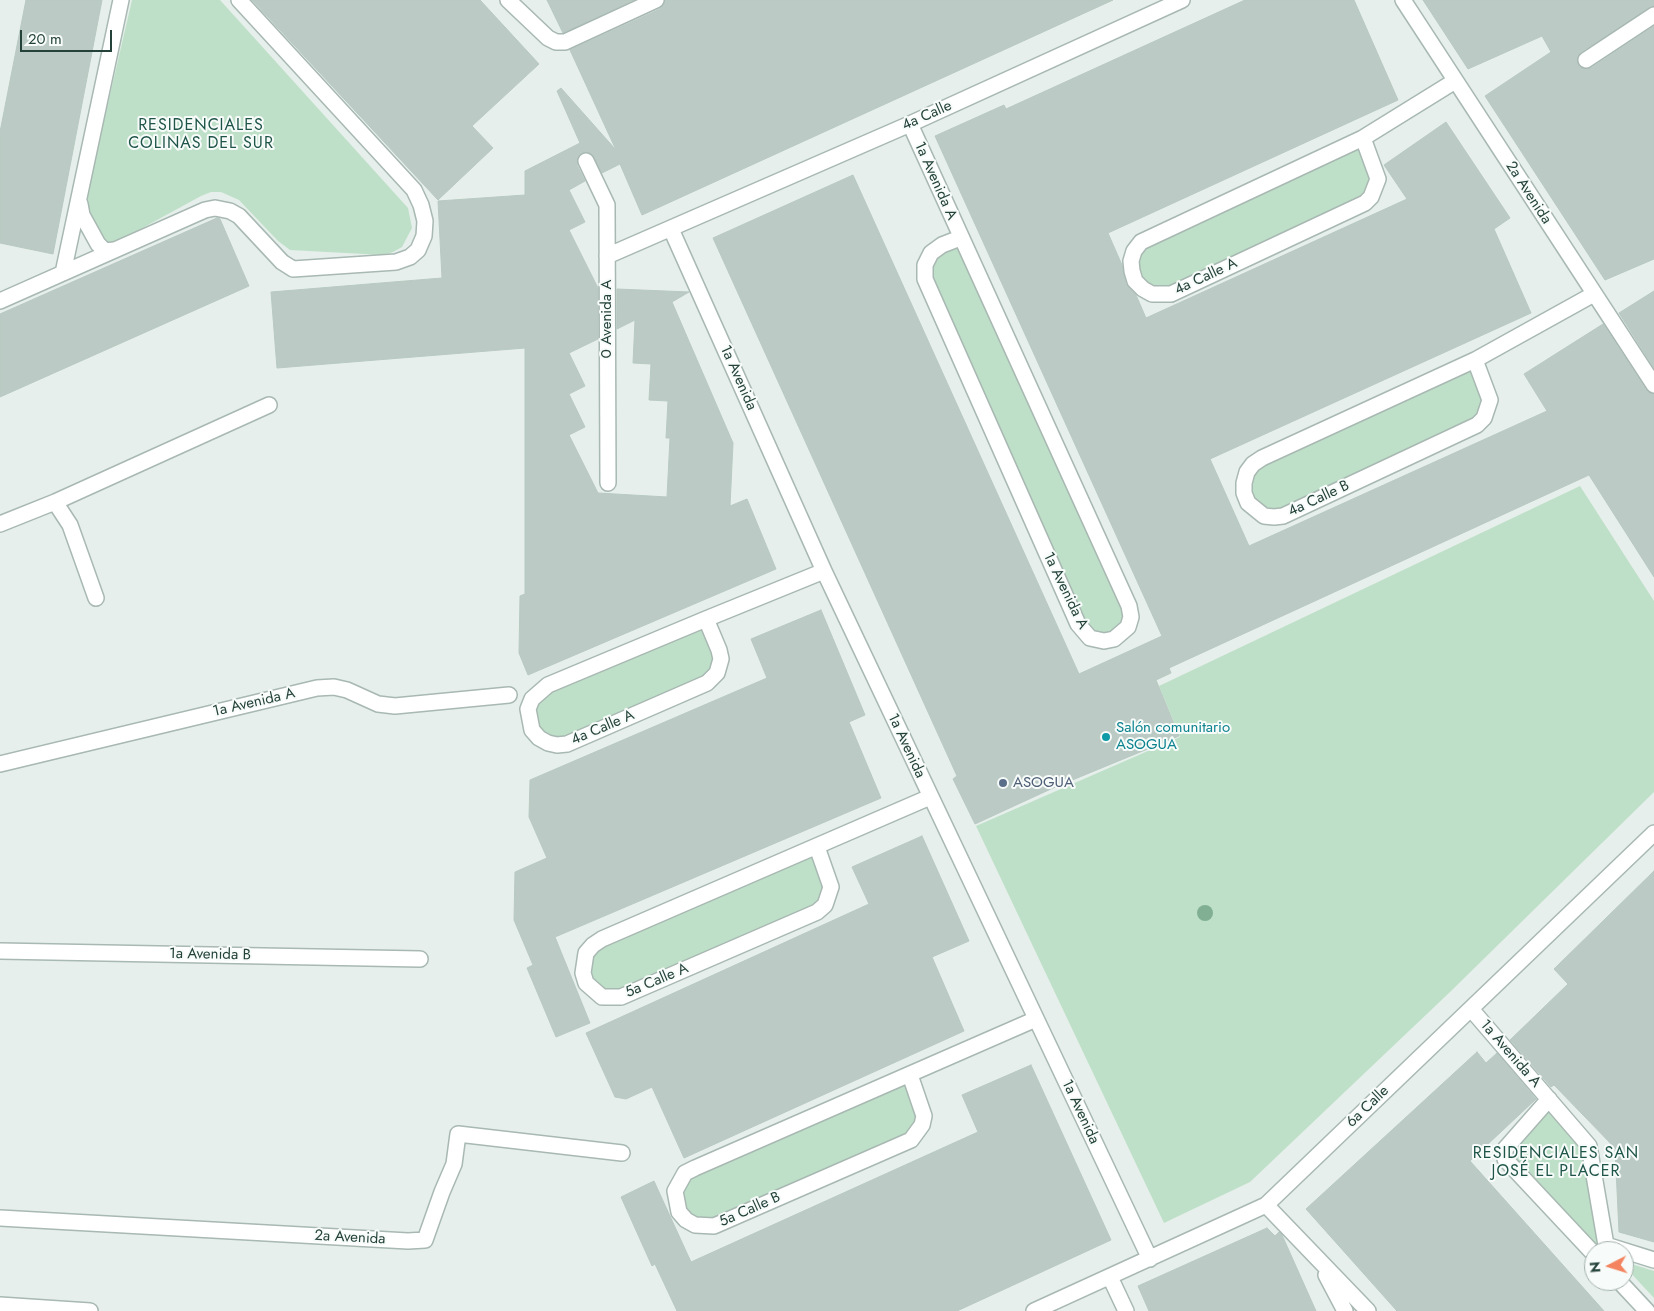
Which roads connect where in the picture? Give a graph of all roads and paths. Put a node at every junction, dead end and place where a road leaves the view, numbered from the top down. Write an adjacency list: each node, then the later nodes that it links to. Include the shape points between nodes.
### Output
1 (121, 0): 13 (street)
2 (239, 0): 16 (street, via 414,190 425,221 421,246 410,257 396,262 293,268 282,262 239,216 215,208)
3 (508, 0): 4 (street, via 556,42 565,42)
4 (656, 0)
5 (1182, 0): 10 (street, 4a Calle)
6 (1403, 0): 9 (street, 2a Avenida)
7 (1654, 14): 8 (street)
8 (1586, 60)
9 (1455, 81): 11 (street, 4a Calle A); 19 (street, 2a Avenida)
10 (910, 124): 14 (street, 4a Calle); 15 (street, 1a Avenida A)
11 (1363, 138): 11 (street, 4a Calle A, via 1378,179 1372,197 1365,203 1171,294 1152,294 1136,281 1131,261 1141,242)
12 (586, 161): 17 (street, 0 Avenida A, via 607,205)
13 (80, 198): 16 (street, via 82,215 98,244 105,251); 18 (street)
14 (671, 229): 17 (street, 4a Calle); 27 (street, 1a Avenida)
15 (960, 238): 15 (street, 1a Avenida A, via 1130,609 1128,627 1114,639 1090,638 1078,624 926,283 925,265 931,253)
16 (114, 250): 18 (street)
17 (607, 256): 24 (street, 0 Avenida A)
18 (63, 273): 20 (street)
19 (1594, 294): 21 (street, 4a Calle B); 22 (street, 2a Avenida)
20 (0, 301)
21 (1475, 360): 21 (street, 4a Calle B, via 1490,400 1484,418 1477,425 1283,516 1264,516 1248,503 1244,483 1253,464)
22 (1654, 385)
23 (270, 404): 25 (street)
24 (608, 482)
25 (55, 502): 26 (street); 28 (street, via 70,525)
26 (0, 524)
27 (824, 571): 29 (street, 4a Calle A); 32 (street, 1a Avenida)
28 (96, 598)
29 (706, 619): 29 (street, 4a Calle A, via 539,691 528,709 532,730 548,743 567,744 708,684 717,673 721,659)
30 (509, 695): 31 (street, 1a Avenida A, via 395,706 378,704 347,690 317,688)
31 (0, 764)
32 (930, 797): 34 (street, 5a Calle A); 38 (street, 1a Avenida)
33 (1654, 833): 37 (street, 6a Calle)
34 (817, 847): 34 (street, 5a Calle A, via 831,887 818,912 621,997 602,997 586,983 583,963 593,944)
35 (0, 951): 36 (street, 1a Avenida B)
36 (420, 959)
37 (1471, 1009): 40 (street, 1a Avenida A); 42 (street, 6a Calle)
38 (1036, 1019): 39 (street, 5a Calle B); 47 (street, 1a Avenida)
39 (910, 1075): 39 (street, 5a Calle B, via 924,1116 922,1125 910,1140 714,1226 695,1225 679,1212 675,1191 685,1173)
40 (1549, 1099): 44 (street, 1a Avenida A, via 1505,1148 1505,1159); 45 (street, 1a Avenida A, via 1590,1146)
41 (622, 1153): 43 (street, 2a Avenida, via 458,1134 454,1164 425,1240)
42 (1266, 1205): 47 (street, 6a Calle); 48 (street)
43 (0, 1218)
44 (1592, 1241)
45 (1601, 1241)
46 (1634, 1256): 49 (street)
47 (1150, 1259): 50 (street, 6a Calle)
48 (1318, 1259): 56 (street); 57 (street)
49 (1654, 1260)
50 (1110, 1277): 54 (street, 6a Calle); 55 (street)
51 (1628, 1291): 58 (street)
52 (0, 1305): 53 (street)
53 (90, 1311)
54 (1034, 1311)
55 (1126, 1311)
56 (1345, 1311)
57 (1368, 1311)
58 (1647, 1311)

